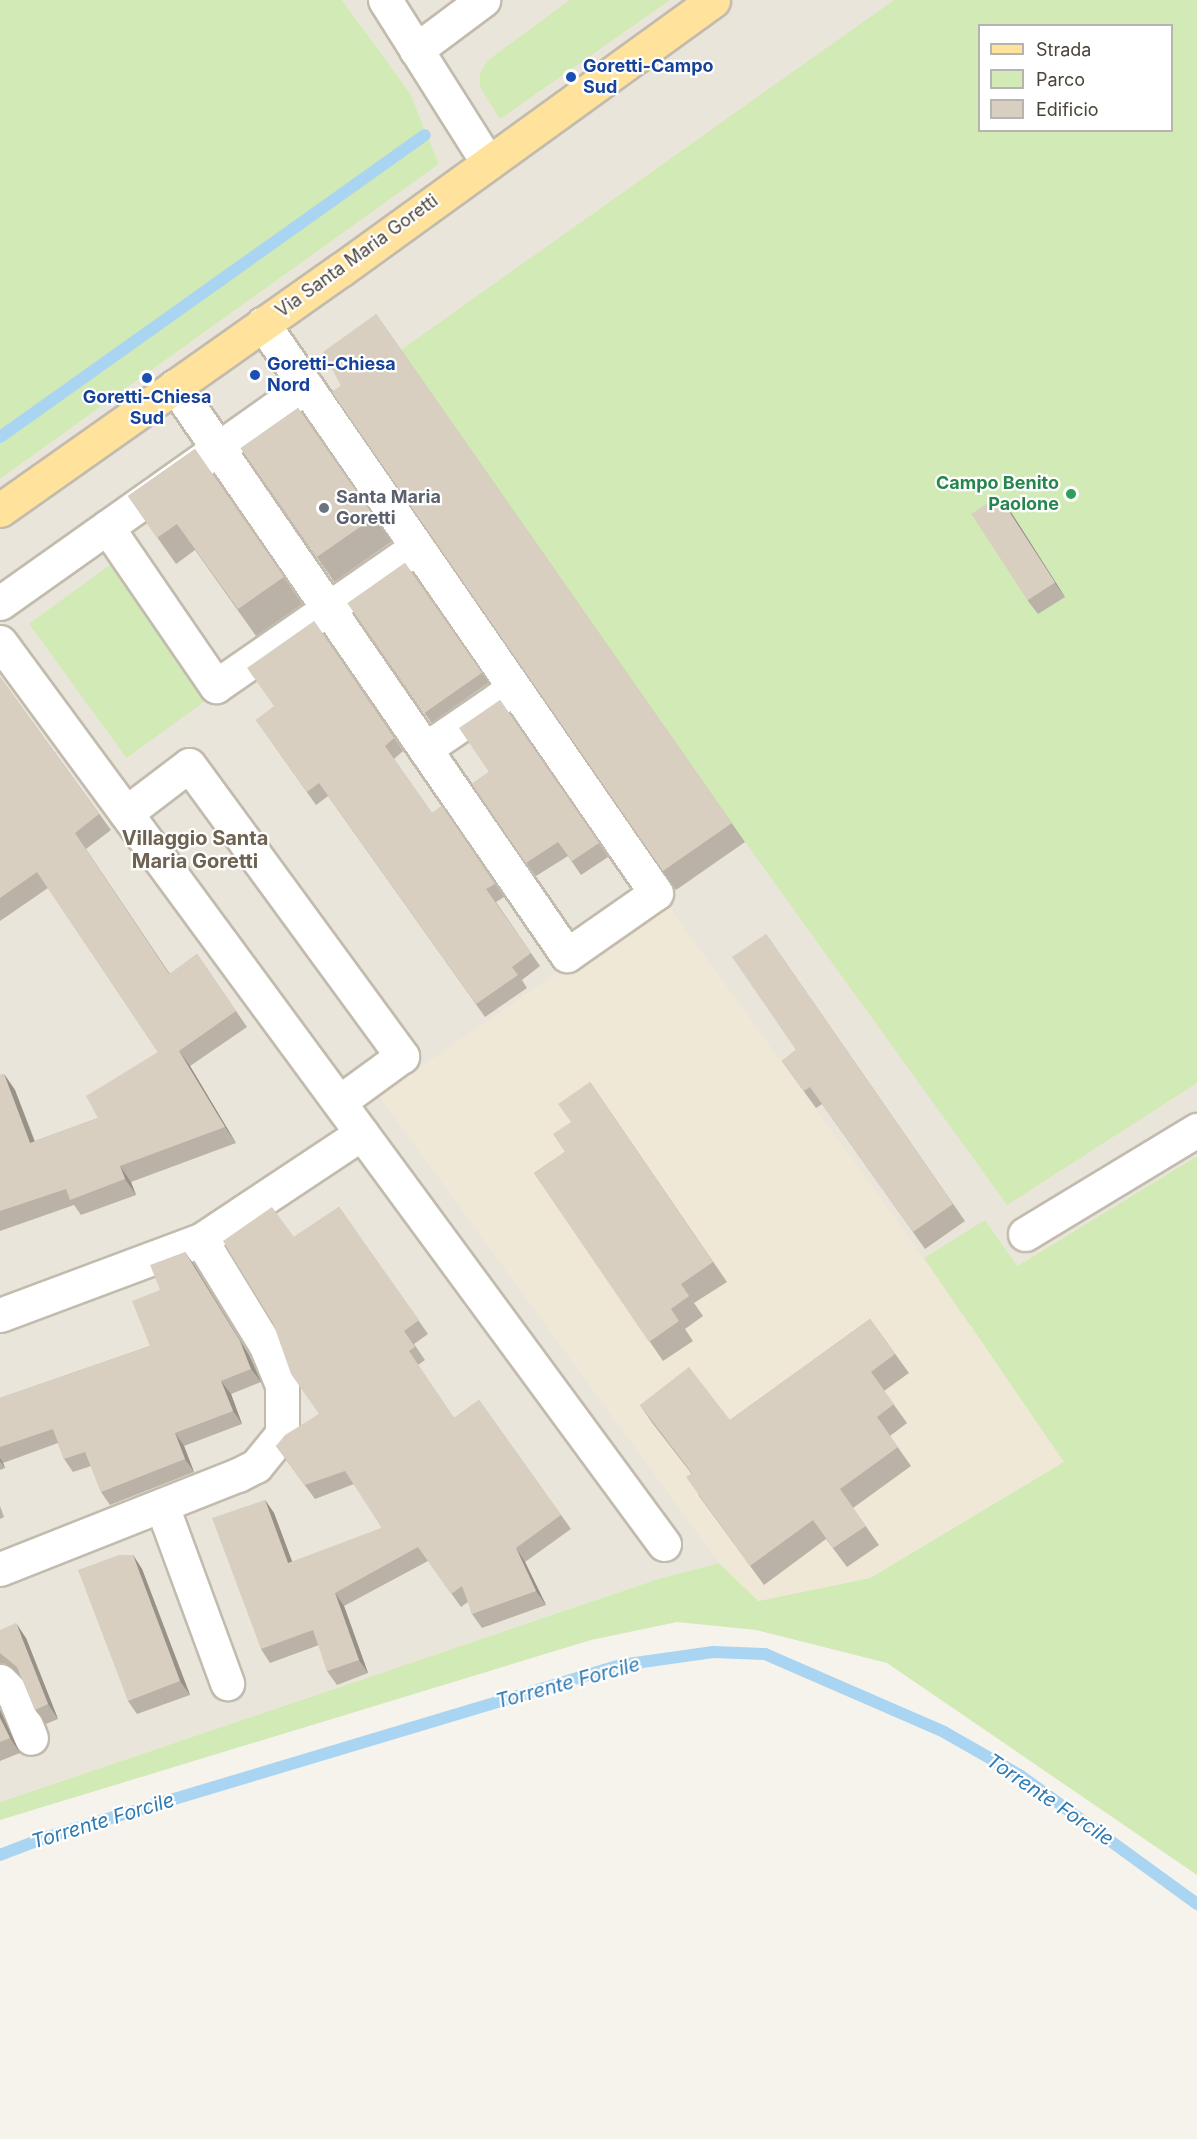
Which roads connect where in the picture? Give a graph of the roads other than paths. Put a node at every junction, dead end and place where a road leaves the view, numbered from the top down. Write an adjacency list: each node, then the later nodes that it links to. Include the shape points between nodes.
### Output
1 (385, 0): 4 (street)
2 (483, 0): 4 (street)
3 (713, 0): 5 (main road, Via Santa Maria Goretti)
4 (416, 50): 5 (street)
5 (488, 163): 6 (main road, Via Santa Maria Goretti)
6 (262, 324): 7 (main road, Via Santa Maria Goretti); 8 (street)
7 (175, 386): 9 (street); 10 (main road, Via Santa Maria Goretti)
8 (306, 386): 9 (street); 12 (street)
9 (218, 448): 11 (street); 14 (street)
10 (0, 510)
11 (107, 527): 13 (street); 14 (street, via 216,686)
12 (417, 547): 14 (street); 16 (street)
13 (0, 603)
14 (328, 608): 17 (street)
15 (0, 642): 18 (street)
16 (514, 688): 17 (street); 17 (street, via 656,893 567,955)
17 (425, 749)
18 (126, 813): 19 (street); 19 (street, via 189,765 402,1056)
19 (339, 1102): 21 (street)
20 (1197, 1130): 22 (street)
21 (362, 1133): 23 (street); 26 (street)
22 (1025, 1234)
23 (201, 1240): 24 (street); 25 (street, via 270,1356 282,1385 282,1434 256,1466)
24 (0, 1315)
25 (162, 1506): 27 (street); 29 (street)
26 (664, 1544)
27 (0, 1569)
28 (0, 1681): 30 (street, via 14,1695)
29 (227, 1683)
30 (31, 1738)

